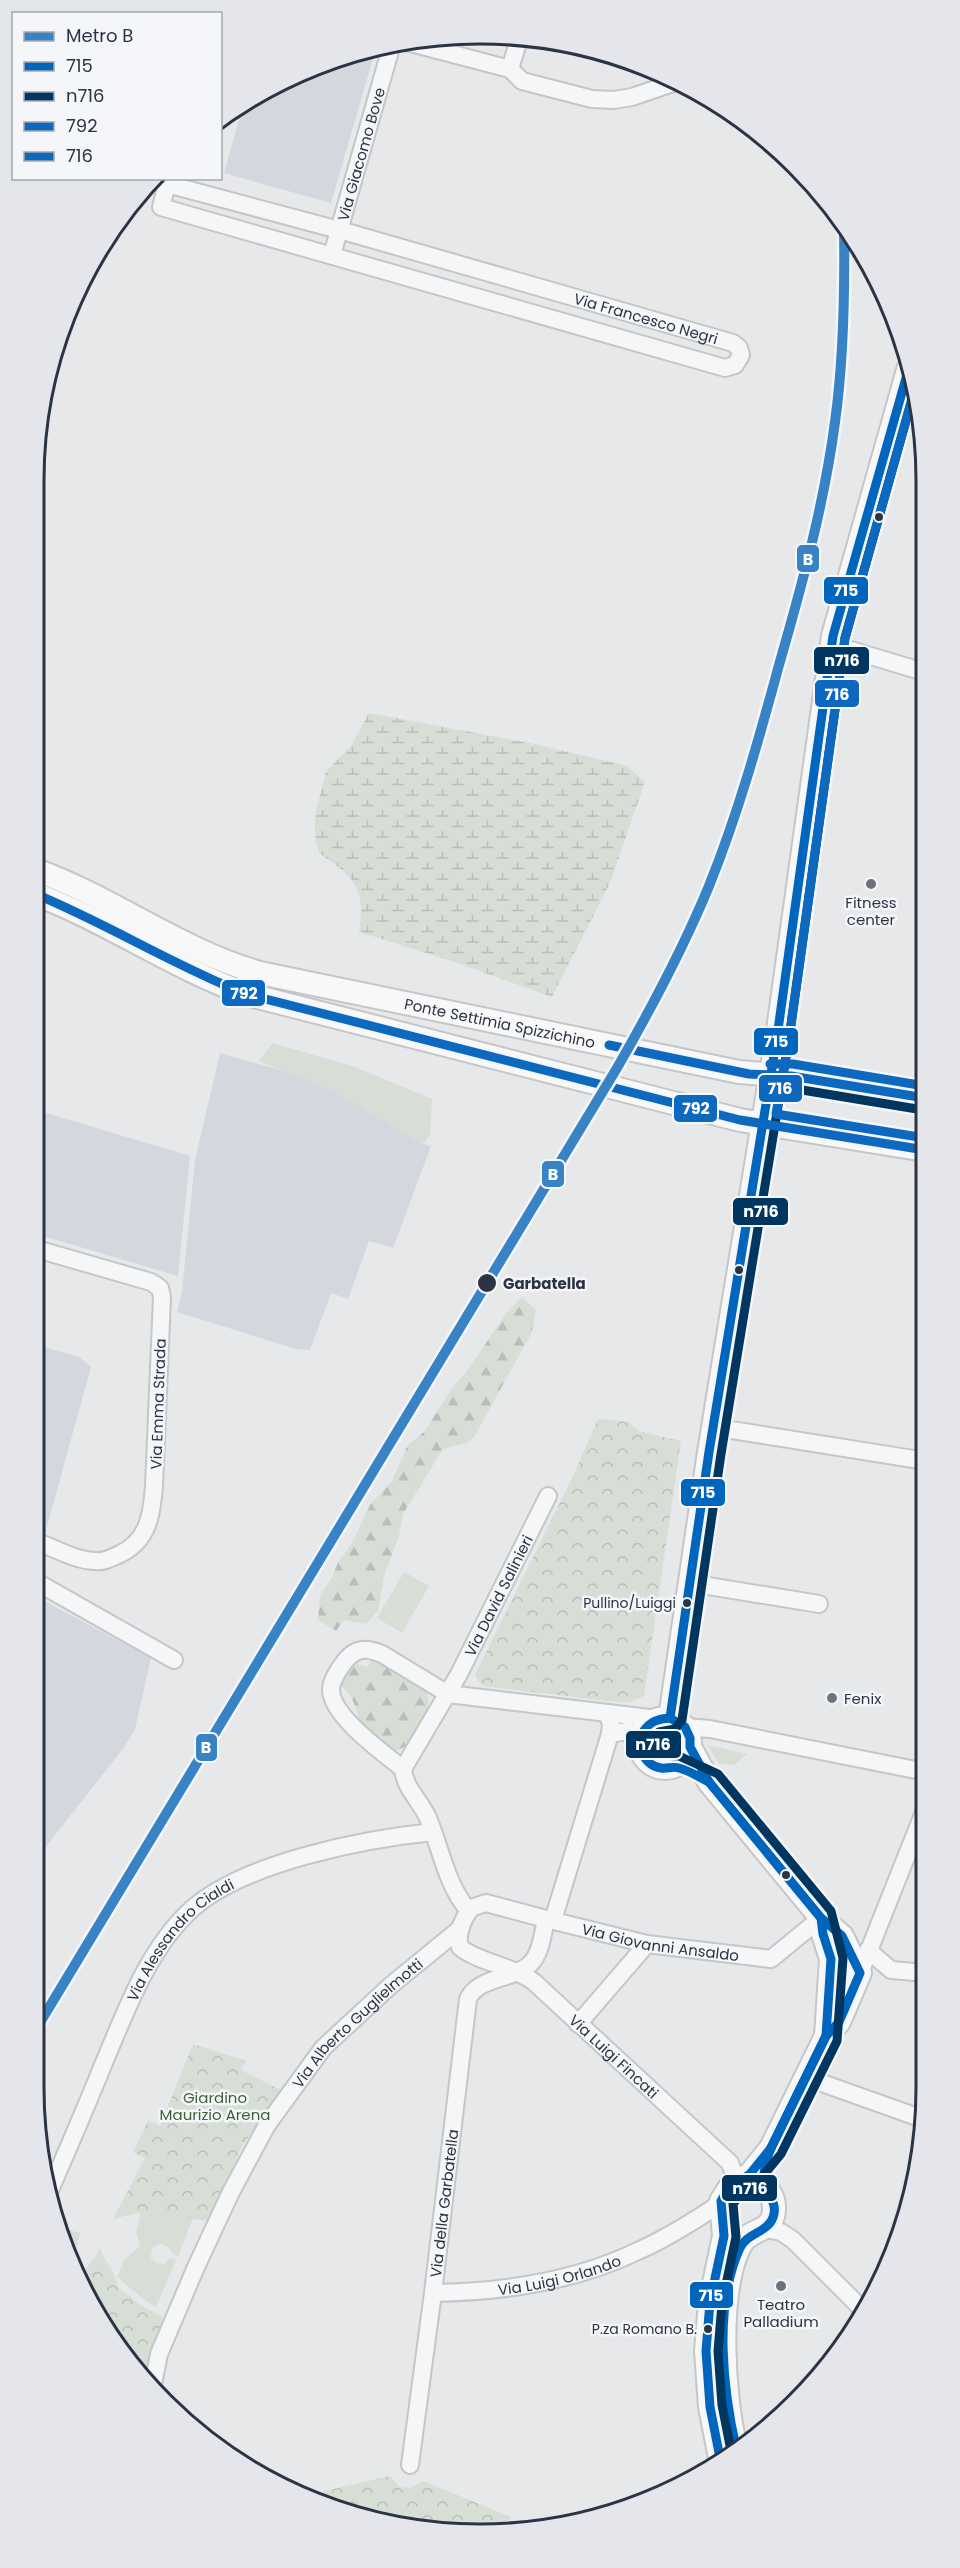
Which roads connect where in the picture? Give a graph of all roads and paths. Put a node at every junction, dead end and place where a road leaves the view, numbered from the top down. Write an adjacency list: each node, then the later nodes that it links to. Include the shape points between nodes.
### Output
1 (517, 45): 4 (street)
2 (425, 47): 4 (street)
3 (389, 53): 8 (street, Via Giacomo Bove)
4 (510, 69): 5 (street, via 522,81 592,99 632,97)
5 (666, 86)
6 (161, 182): 8 (street, Via Francesco Negri)
7 (159, 184): 9 (street, Via Francesco Negri, via 161,207)
8 (340, 231): 9 (street); 9 (street, Via Francesco Negri, via 733,343 741,355 735,365 725,368)
9 (333, 255)
10 (905, 380): 11 (street)
11 (896, 410): 12 (street); 13 (street)
12 (911, 414)
13 (831, 644): 14 (street); 17 (street)
14 (916, 670)
15 (44, 873): 17 (street, Ponte Settimia Spizzichino, via 206,954 250,970)
16 (44, 898): 19 (street, Ponte Settimia Spizzichino, via 195,973 246,994)
17 (753, 1074): 18 (street, Ponte Settimia Spizzichino, via 791,1076); 19 (street)
18 (916, 1097)
19 (762, 1124): 20 (street, Ponte Settimia Spizzichino); 22 (street)
20 (916, 1149)
21 (44, 1251): 25 (street, Via Emma Strada, via 151,1282 160,1288 162,1297 154,1486 148,1526 136,1544 106,1560 85,1560)
22 (712, 1427): 23 (street); 26 (street)
23 (916, 1459)
24 (548, 1496): 30 (street, Via David Salinieri)
25 (44, 1544)
26 (690, 1583): 28 (street); 32 (street)
27 (44, 1586): 29 (street)
28 (819, 1604)
29 (174, 1660)
30 (448, 1695): 31 (street); 36 (street, Via David Salinieri); 36 (street, via 370,1649 355,1651 344,1662 332,1687 336,1703 357,1730)
31 (607, 1713): 32 (street); 33 (street)
32 (676, 1728): 34 (street, via 646,1726); 35 (street, via 687,1756); 37 (street, via 710,1729); 38 (street)
33 (610, 1734): 34 (street, via 628,1731); 43 (street)
34 (640, 1738): 35 (street, via 647,1761 660,1768)
35 (675, 1767): 38 (street)
36 (403, 1768): 39 (street, via 407,1786 423,1809)
37 (916, 1770)
38 (709, 1782): 42 (street)
39 (432, 1832): 41 (street, via 458,1897); 56 (street, Via Alessandro Cialdi, via 317,1854 268,1868 226,1887 190,1910 164,1942 139,1985)
40 (916, 1832): 46 (street)
41 (469, 1911): 43 (street, Via Giovanni Ansaldo, via 486,1903); 44 (street)
42 (816, 1912): 45 (street, Via Giovanni Ansaldo, via 771,1959); 47 (street); 50 (street, via 842,1936)
43 (549, 1919): 45 (street, Via Giovanni Ansaldo); 48 (street, via 534,1959)
44 (461, 1928): 48 (street, Via Luigi Fincati, via 459,1943 464,1950); 64 (street, Via Alberto Guglielmotti, via 323,2048 267,2125 231,2192 159,2354)
45 (647, 1944): 51 (street)
46 (868, 1950): 49 (street, via 881,1964 894,1970); 50 (street)
47 (831, 1959): 50 (street, via 841,1981); 52 (street)
48 (517, 1971): 51 (street, Via Luigi Fincati); 62 (street, Via della Garbatella, via 479,1987 468,1999)
49 (916, 1972)
50 (859, 1978): 52 (street, via 839,2022)
51 (578, 2024): 57 (street, Via Luigi Fincati, via 730,2163)
52 (826, 2036): 53 (street)
53 (805, 2077): 54 (street); 55 (street)
54 (916, 2117)
55 (774, 2142): 57 (street); 58 (street, via 765,2174)
56 (54, 2181)
57 (739, 2182): 58 (street, via 752,2181); 59 (street, via 730,2187)
58 (766, 2188): 60 (street, via 775,2207 773,2218)
59 (722, 2210): 60 (street, via 733,2231); 61 (street); 62 (street, Via Luigi Orlando, via 712,2209 639,2251 568,2277 516,2288)
60 (758, 2232): 61 (street, via 741,2244); 63 (street, via 781,2232)
61 (724, 2271): 65 (street, via 724,2357); 66 (street, via 708,2316 706,2360)
62 (433, 2293): 67 (street, Via della Garbatella)
63 (858, 2305)
64 (154, 2378)
65 (735, 2442)
66 (719, 2453)
67 (410, 2464)

